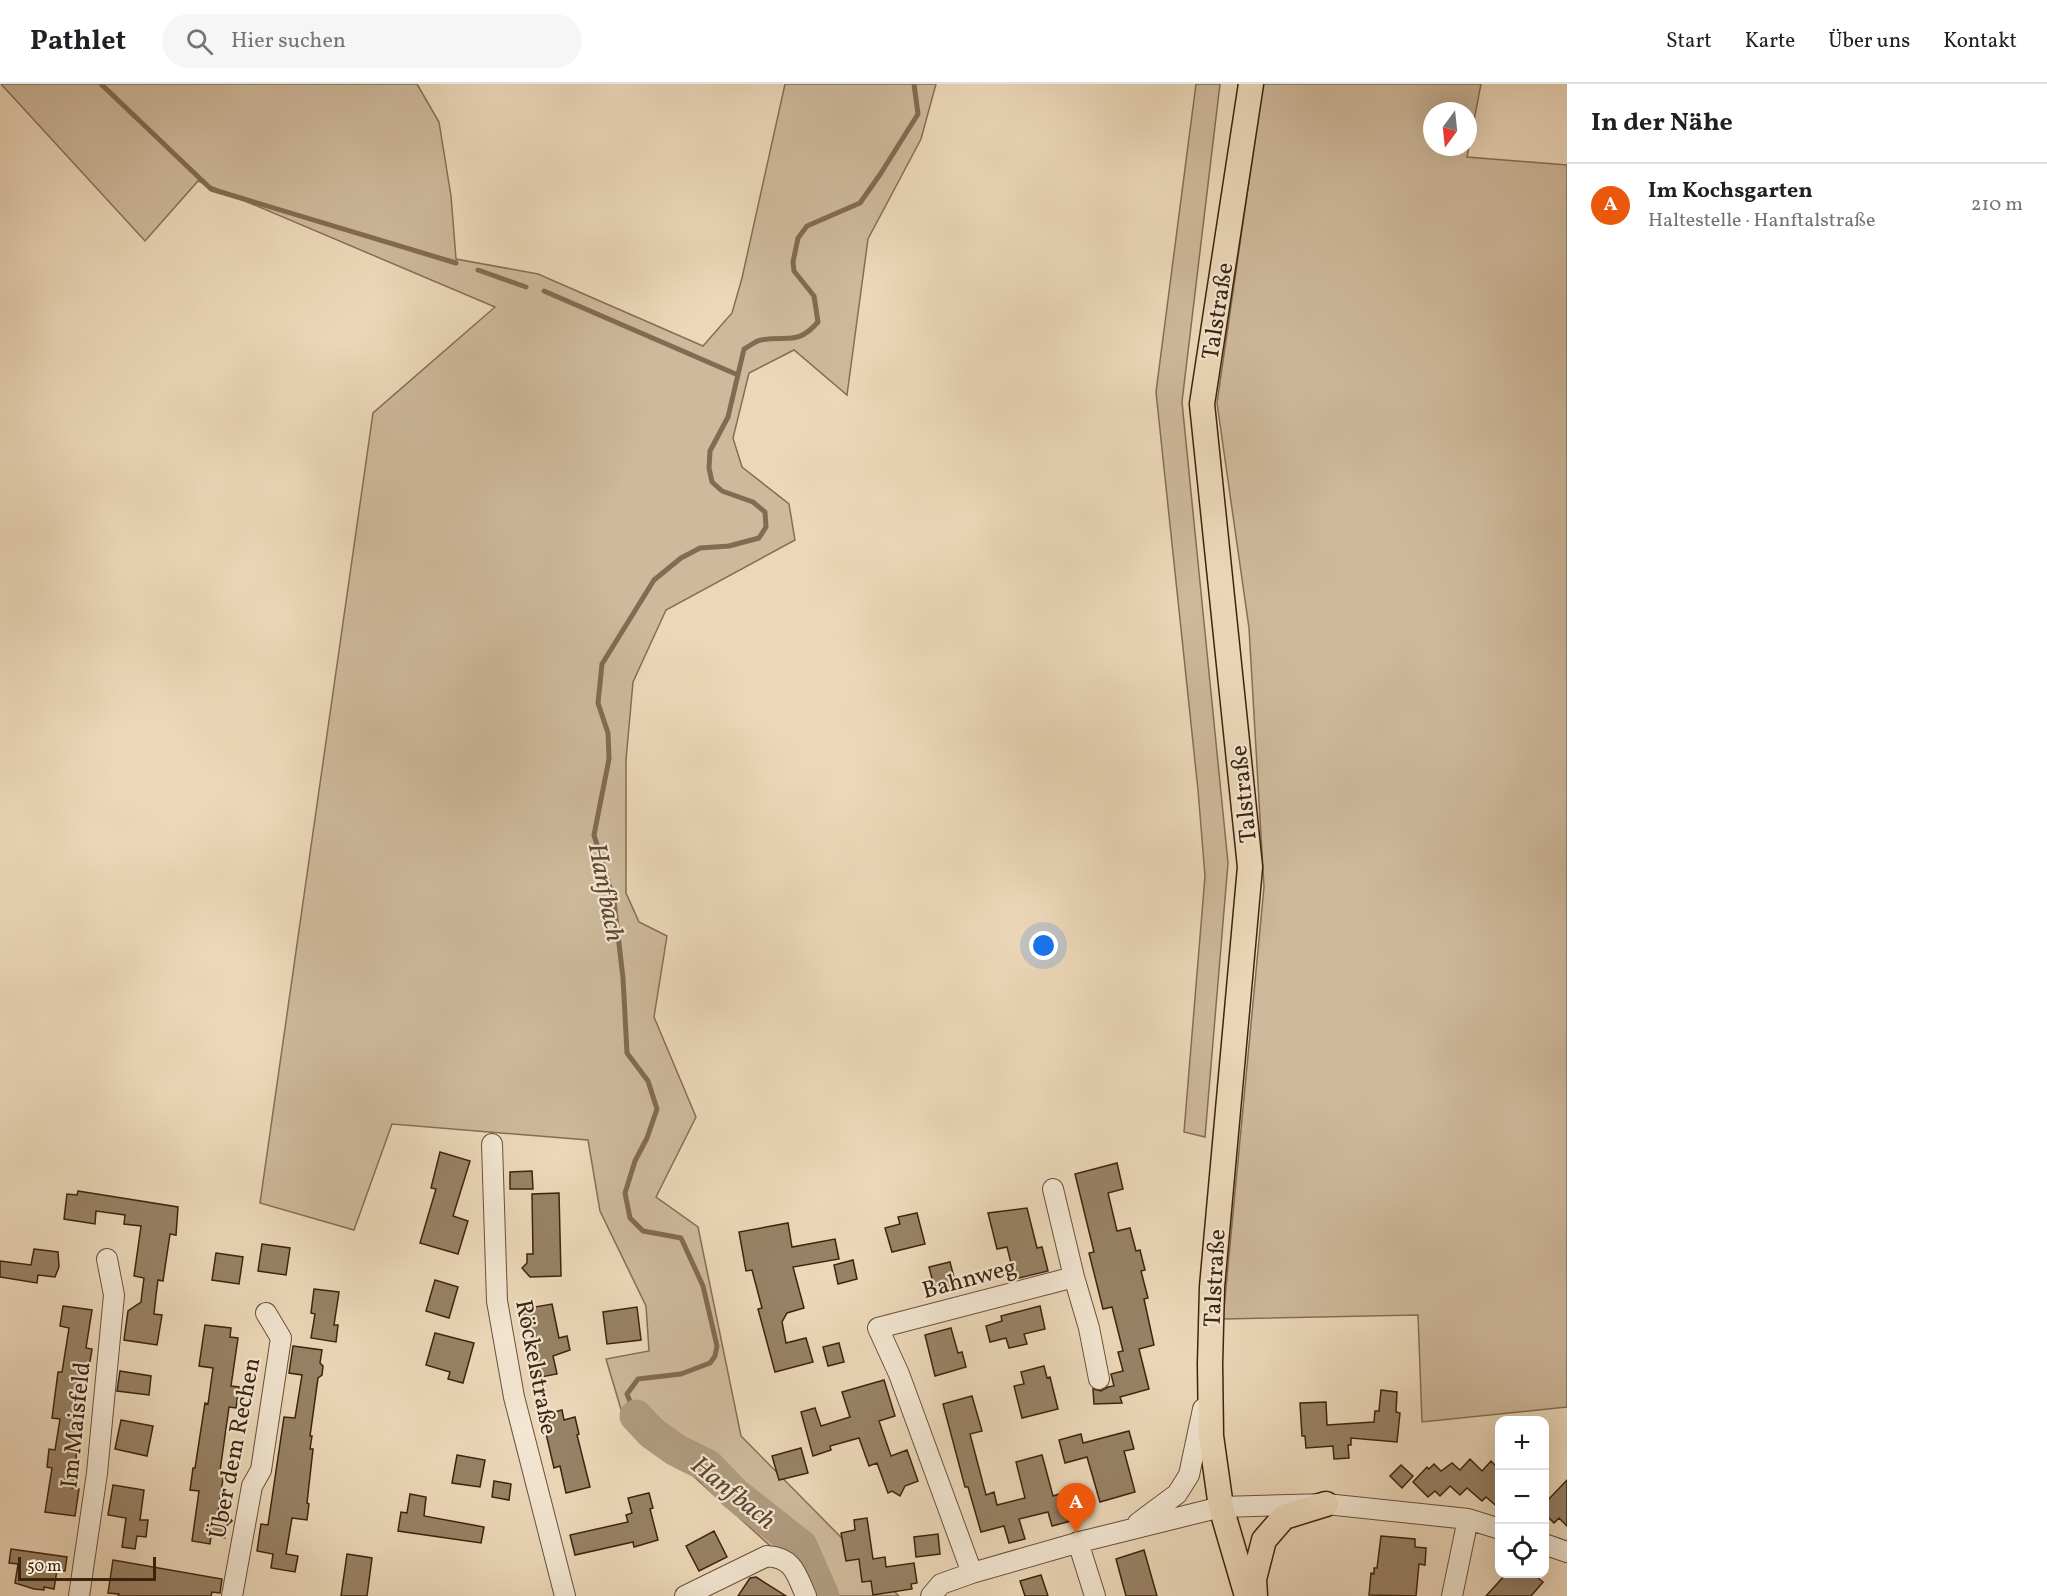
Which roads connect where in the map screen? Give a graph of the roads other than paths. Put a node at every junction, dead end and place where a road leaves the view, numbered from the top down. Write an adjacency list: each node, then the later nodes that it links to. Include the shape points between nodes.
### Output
1 (1251, 84): 7 (main road, Talstraße, via 1202,404 1250,867 1212,1287)
2 (492, 1144): 20 (street, Röckelstraße, via 497,1301 514,1397)
3 (1053, 1189): 5 (street)
4 (107, 1259): 18 (street, Im Maisfeld, via 114,1295 97,1473)
5 (1074, 1277): 8 (street); 17 (street, Bahnweg, via 878,1328 899,1374)
6 (266, 1313): 19 (street, Über dem Rechen, via 281,1338 261,1470 252,1486)
7 (1210, 1364): 10 (main road, Talstraße, via 1211,1436); 13 (street, via 1189,1475 1177,1494)
8 (1099, 1379)
9 (1326, 1504): 10 (street); 11 (street); 26 (main road, via 1284,1517 1264,1540 1254,1579)
10 (1221, 1507): 13 (street); 25 (main road, Talstraße)
11 (1468, 1519): 12 (street); 27 (street)
12 (1495, 1527)
13 (1131, 1528): 14 (street)
14 (1078, 1542): 17 (street); 24 (street)
15 (1549, 1545): 16 (street)
16 (1567, 1552)
17 (972, 1573): 23 (street, via 941,1584)
18 (79, 1596)
19 (232, 1596)
20 (565, 1596)
21 (685, 1596): 22 (street, via 767,1556 779,1557 792,1565)
22 (806, 1596)
23 (931, 1596)
24 (1095, 1596)
25 (1247, 1596)
26 (1255, 1596)
27 (1452, 1596)

